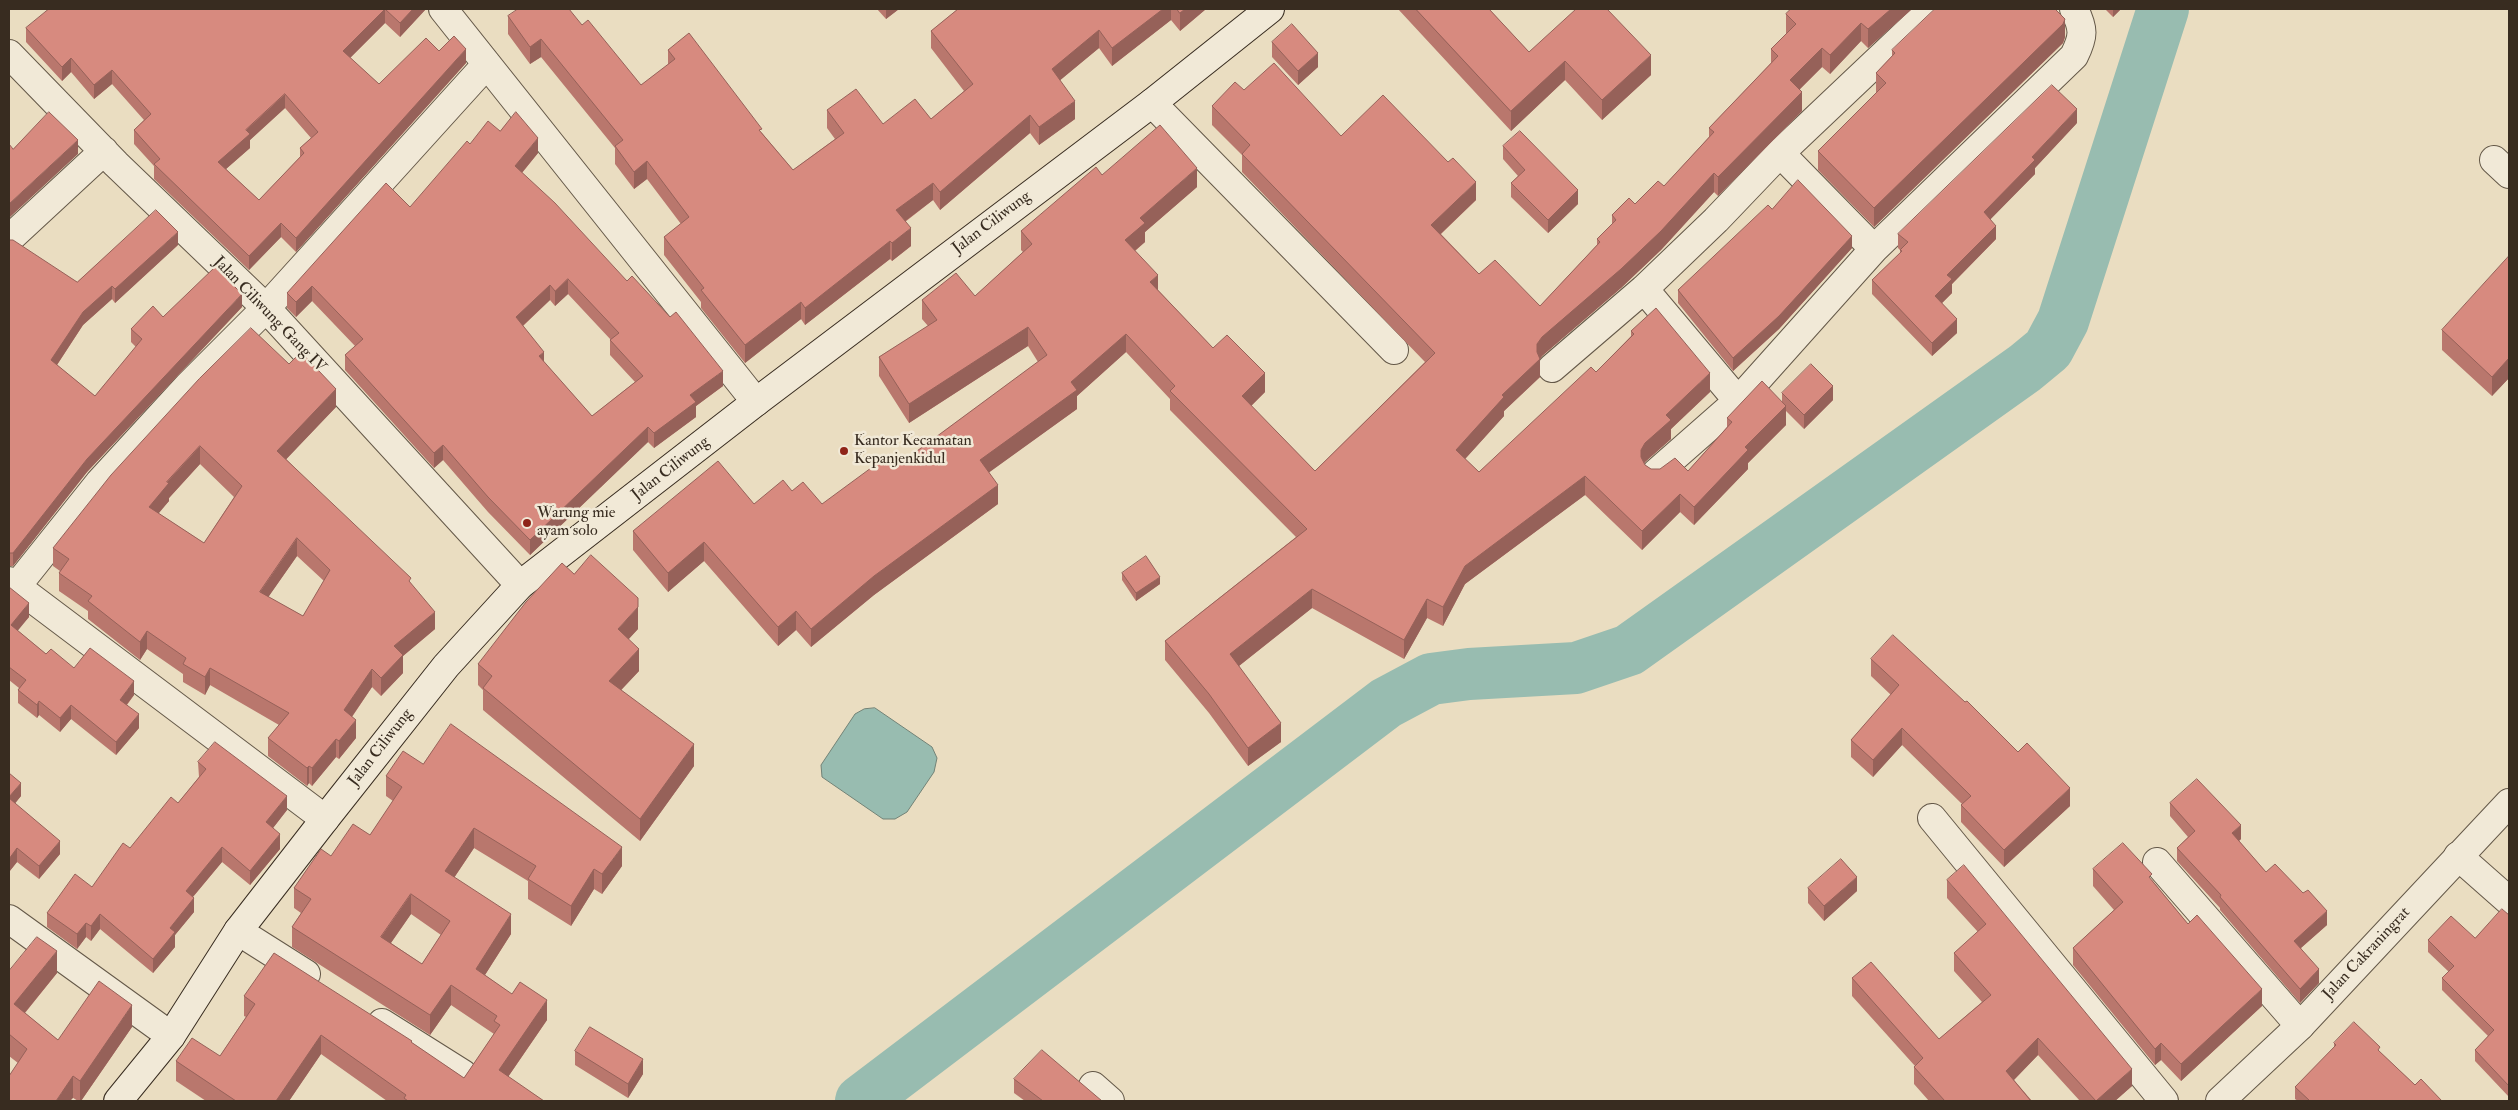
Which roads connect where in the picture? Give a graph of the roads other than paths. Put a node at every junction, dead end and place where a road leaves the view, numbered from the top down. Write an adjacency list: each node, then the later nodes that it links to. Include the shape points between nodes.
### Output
1 (444, 9): 6 (street)
2 (1270, 9): 7 (street, Jalan Ciliwung)
3 (1932, 9): 9 (street)
4 (2074, 9): 11 (street, via 2082,24 2082,41 2074,56)
5 (9, 54): 8 (street, Jalan Ciliwung Gang IV)
6 (486, 65): 13 (street); 17 (street)
7 (1152, 103): 14 (street); 17 (street, Jalan Ciliwung)
8 (104, 151): 10 (street); 13 (street, Jalan Ciliwung Gang IV)
9 (1780, 153): 11 (street); 12 (street)
10 (9, 239)
11 (1874, 249): 16 (street)
12 (1644, 288): 15 (street); 16 (street)
13 (266, 308): 19 (street, via 188,386); 20 (street, Jalan Ciliwung Gang IV)
14 (1394, 350)
15 (1552, 368)
16 (1738, 401): 18 (street)
17 (756, 402): 20 (street, Jalan Ciliwung)
18 (1656, 473)
19 (12, 584): 23 (street)
20 (520, 585): 23 (street, Jalan Ciliwung, via 446,666)
21 (2509, 803): 24 (street, Jalan Cakraningrat)
22 (1932, 818): 35 (street)
23 (325, 819): 28 (street, Jalan Ciliwung)
24 (2458, 856): 26 (street); 31 (street, Jalan Cakraningrat)
25 (2157, 862): 31 (street)
26 (2509, 901)
27 (9, 919): 32 (street)
28 (238, 931): 29 (street); 32 (street, Jalan Ciliwung)
29 (329, 990)
30 (363, 1011): 33 (street)
31 (2300, 1026): 36 (street, Jalan Cakraningrat)
32 (171, 1036): 34 (street, Jalan Ciliwung)
33 (463, 1074)
34 (118, 1101)
35 (2164, 1101)
36 (2220, 1101)

